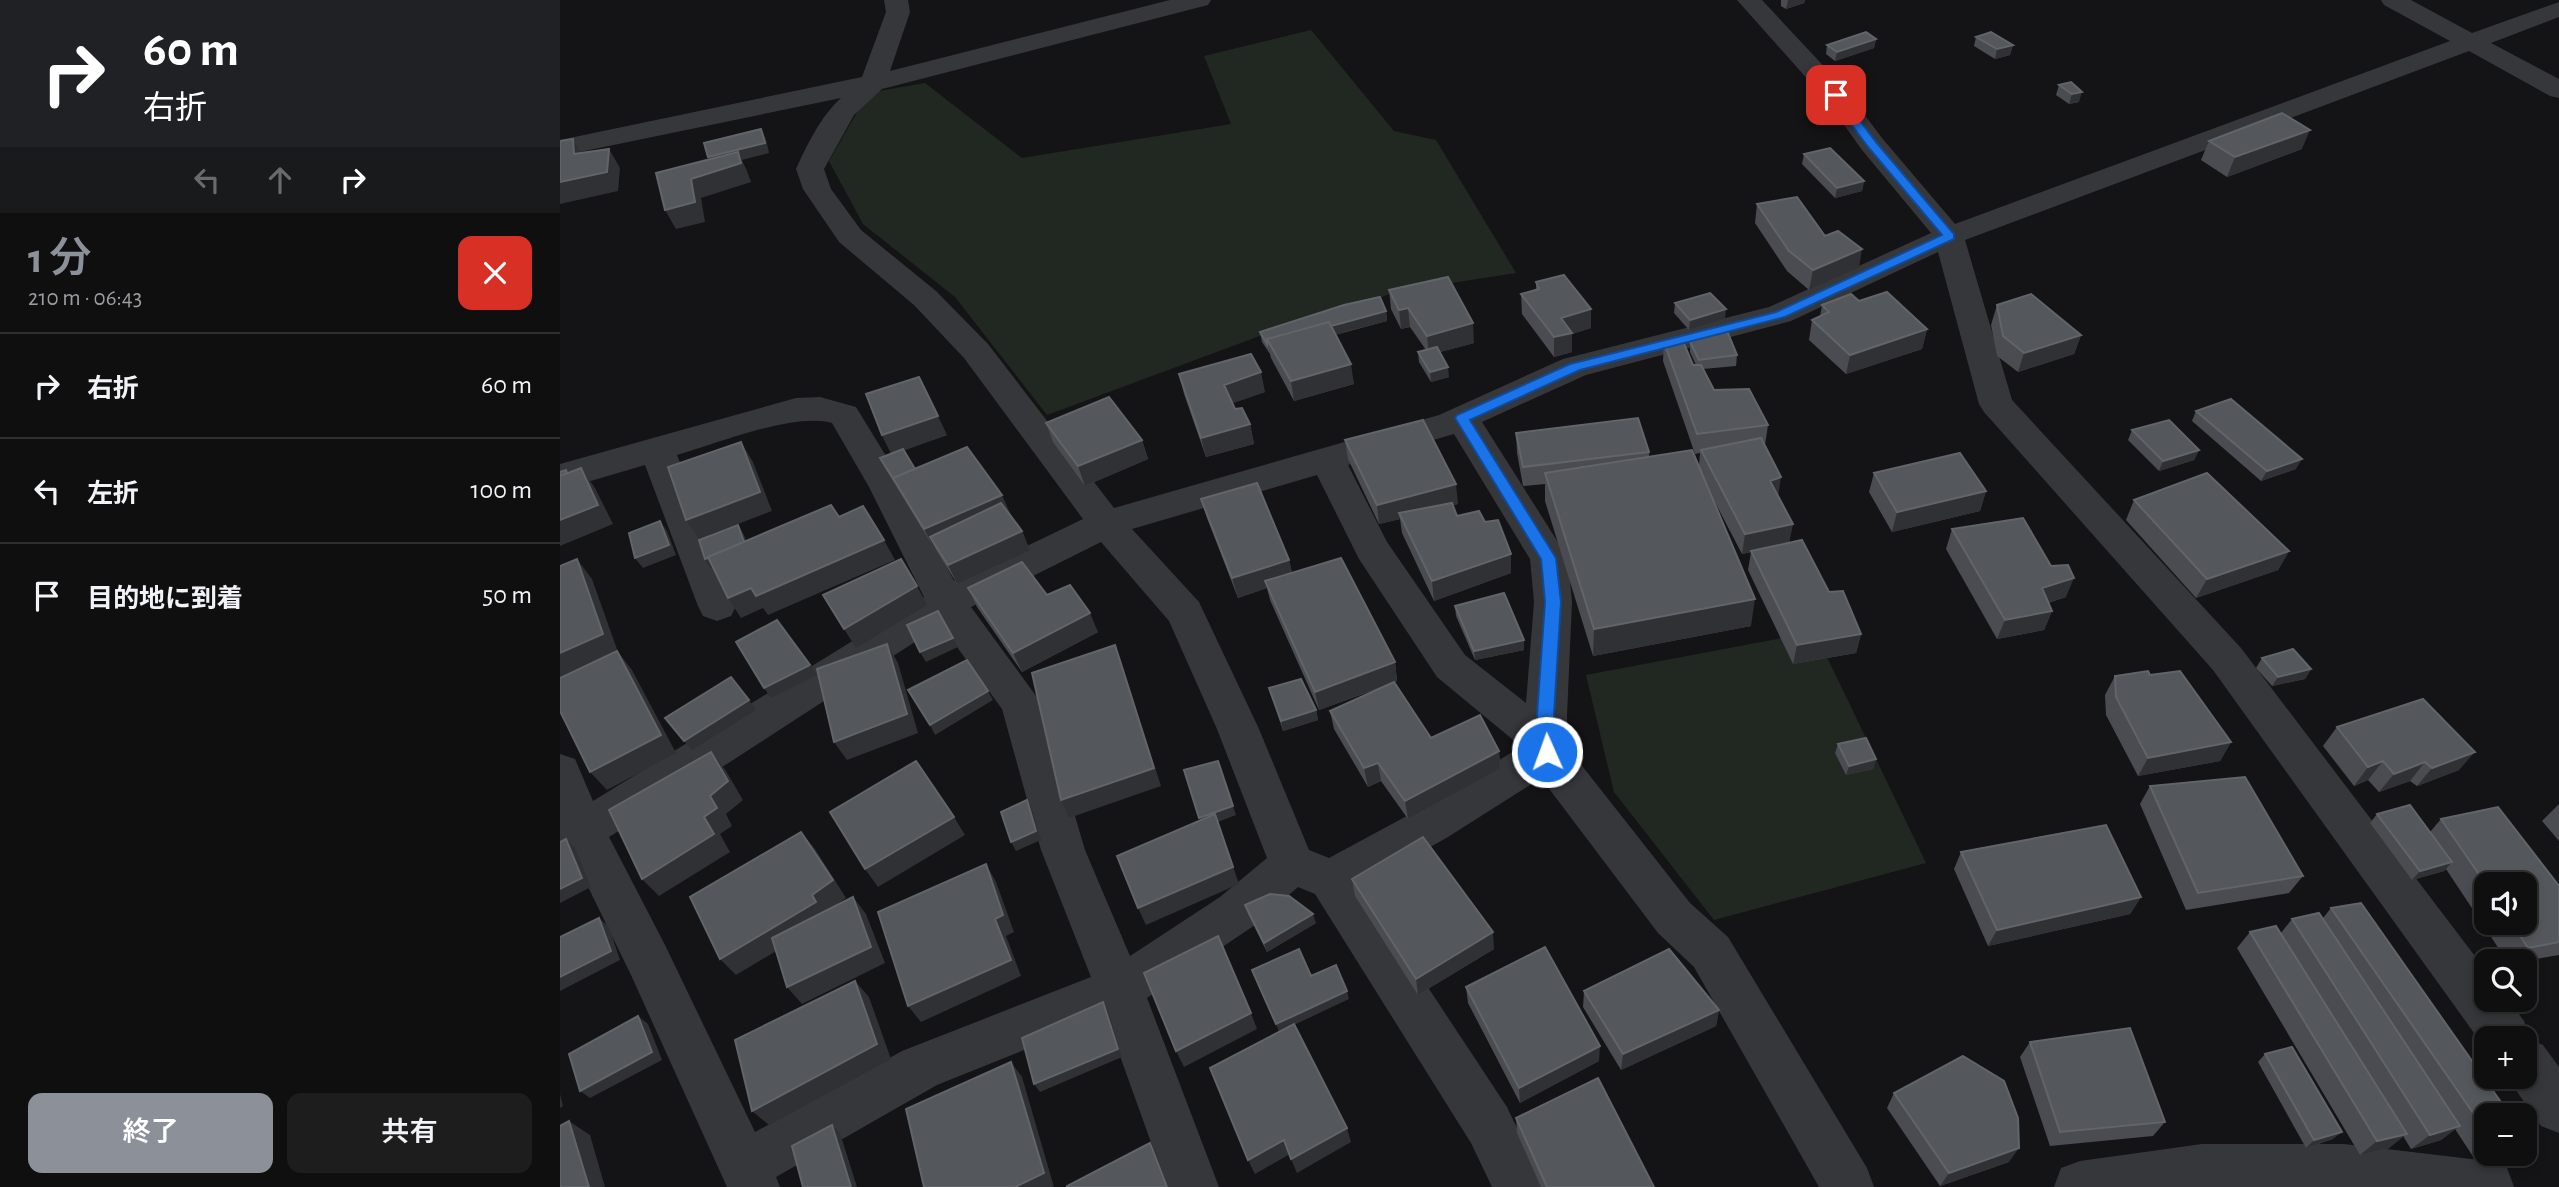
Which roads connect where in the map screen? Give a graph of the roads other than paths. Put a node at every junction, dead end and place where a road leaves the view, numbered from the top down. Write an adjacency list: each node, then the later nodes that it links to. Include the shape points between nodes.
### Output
1 (896, 0): 7 (street, via 898,12)
2 (1199, 0): 7 (street)
3 (1749, 0): 10 (street, via 1836,95)
4 (2393, 0): 6 (street)
5 (2559, 9): 6 (street)
6 (2470, 41): 8 (street); 10 (street)
7 (873, 83): 9 (street); 15 (street, via 843,110 820,148 810,169 817,190 850,236 925,298 976,351)
8 (2559, 90)
9 (560, 148)
10 (1949, 236): 11 (street, via 1780,314 1575,367); 23 (street, via 1996,404 2227,659)
11 (1462, 418): 13 (street); 18 (street, via 1549,558 1553,602)
12 (657, 450): 14 (street); 16 (street, via 796,409 820,408 844,415); 17 (street)
13 (1328, 460): 15 (street); 18 (street, via 1373,550 1451,666 1527,727)
14 (560, 477)
15 (1107, 524): 16 (street); 21 (street, via 1185,613)
16 (946, 603): 20 (street); 22 (street, via 1021,704 1063,850)
17 (718, 606)
18 (1547, 752): 21 (street, via 1432,824); 29 (street, via 1674,918 1711,952)
19 (560, 772): 20 (street)
20 (572, 838): 26 (street, via 648,960)
21 (1311, 872): 22 (street, via 1236,912); 28 (street, via 1489,1125)
22 (1120, 989): 26 (street, via 920,1068); 27 (street)
23 (2498, 1026)
24 (2537, 1078): 25 (street)
25 (2559, 1108)
26 (749, 1177)
27 (1193, 1187)
28 (1519, 1187)
29 (1848, 1187)
30 (2080, 1187): 31 (street, via 2202,1170 2344,1170)
31 (2488, 1187)

